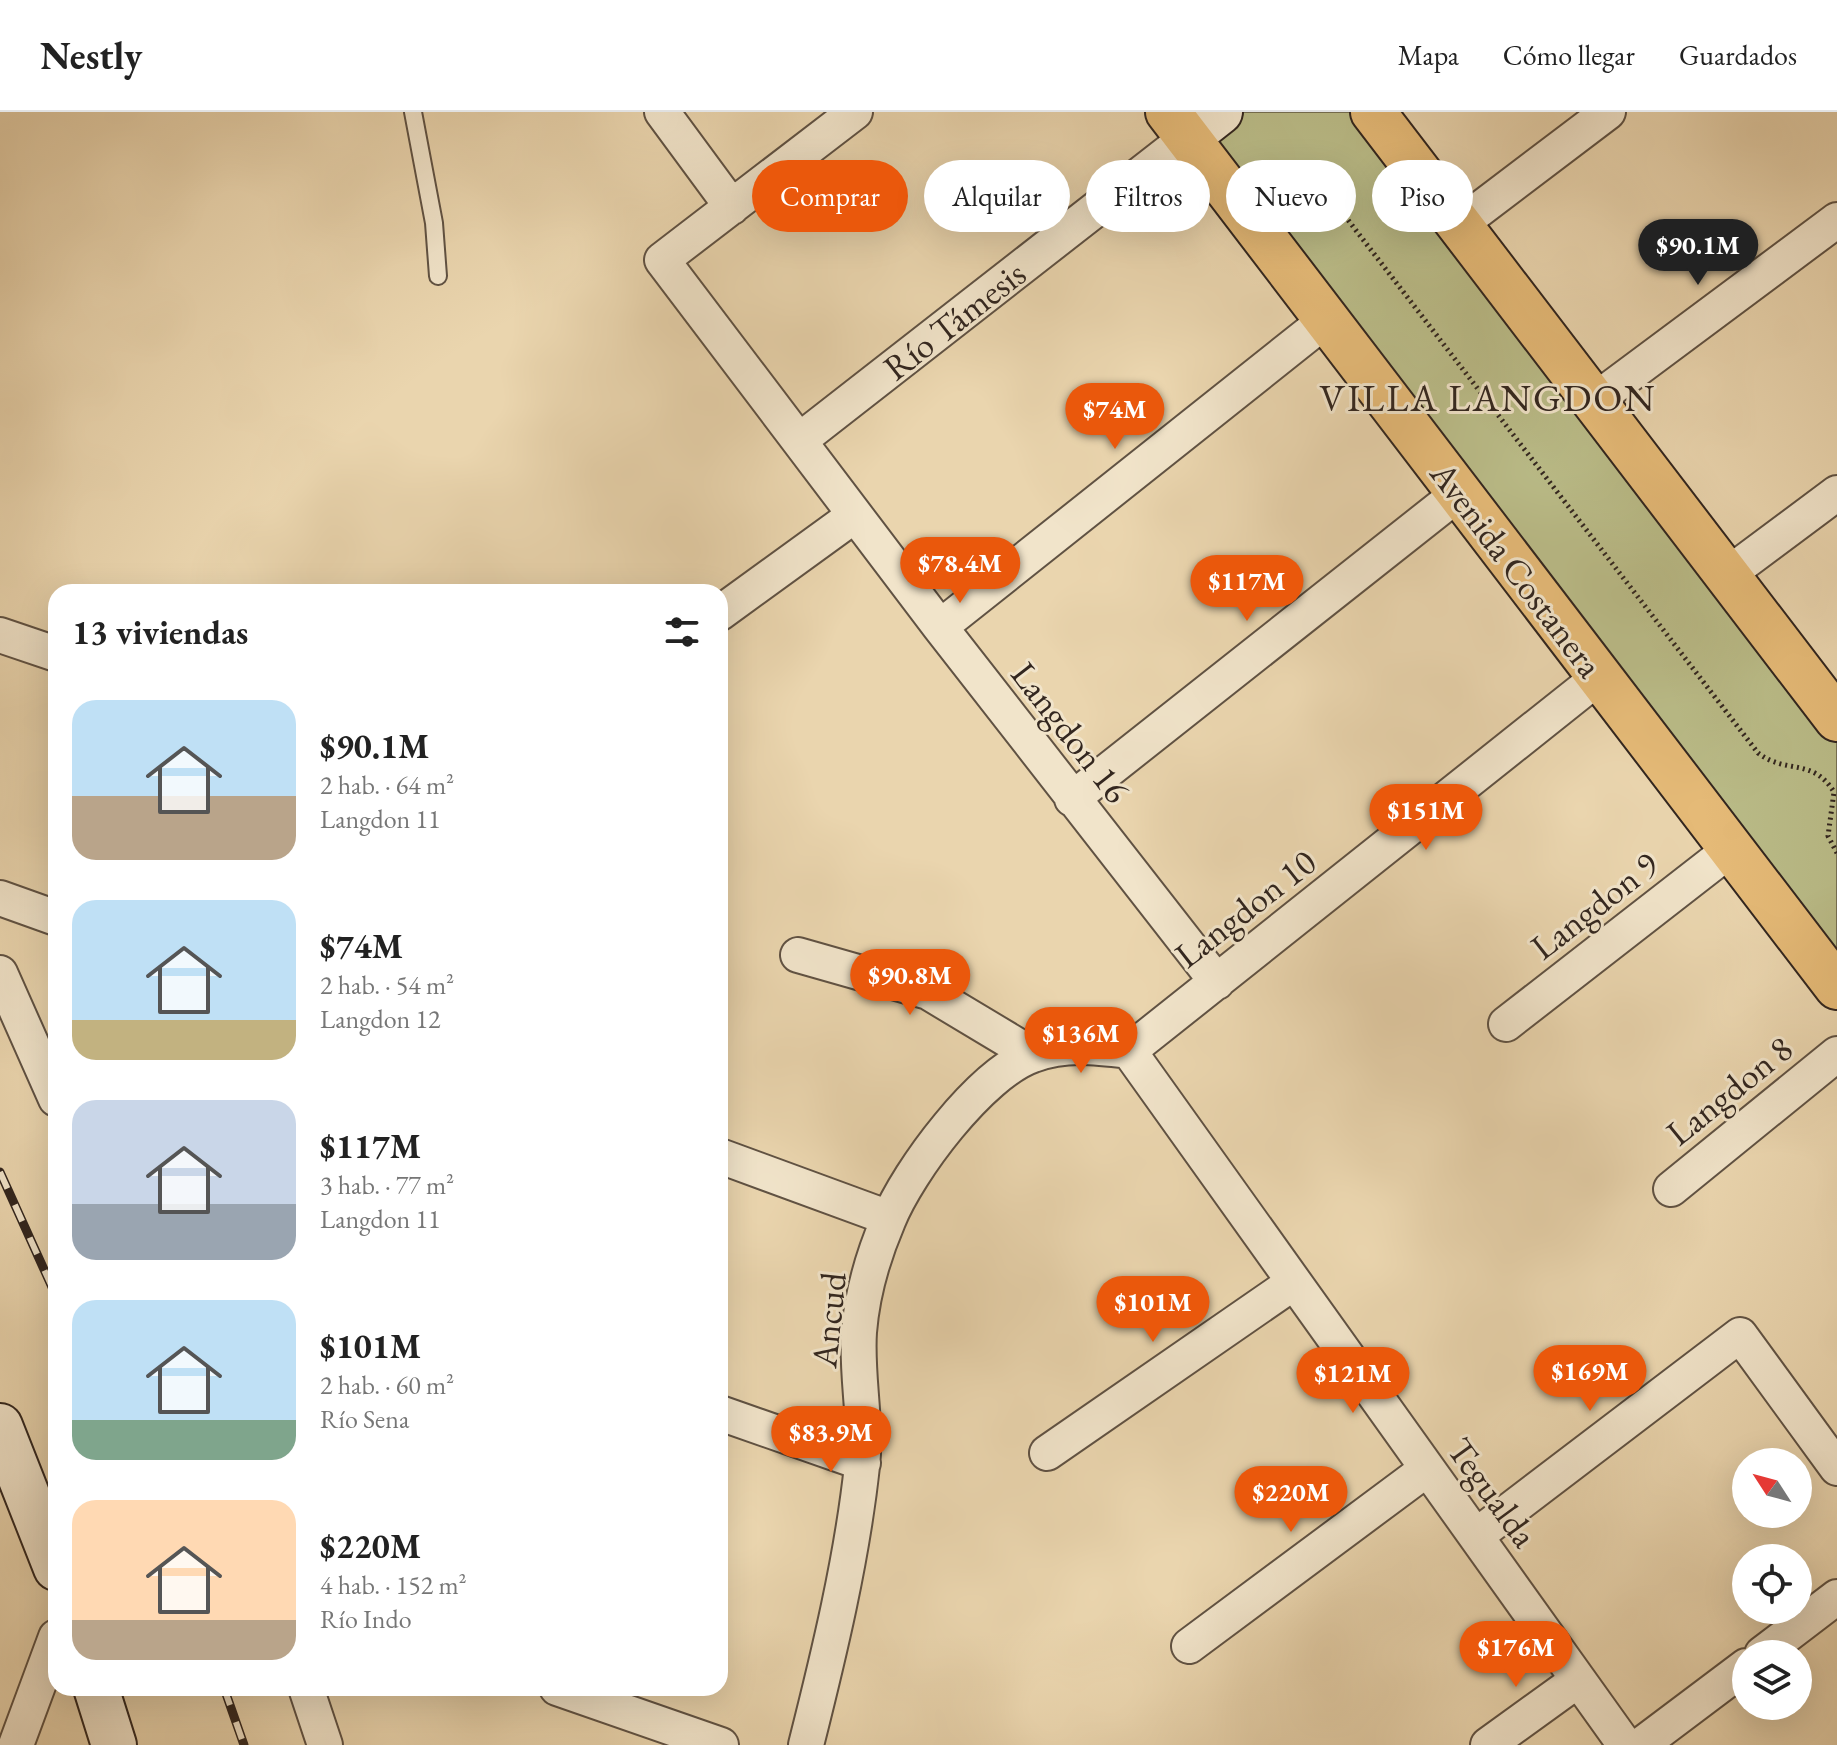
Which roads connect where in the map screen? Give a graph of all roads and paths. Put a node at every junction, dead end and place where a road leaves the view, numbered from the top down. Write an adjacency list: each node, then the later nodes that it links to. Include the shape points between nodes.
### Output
1 (413, 112): 13 (lane, via 434,223)
2 (662, 112): 8 (street)
3 (855, 112): 8 (street)
4 (1373, 112): 7 (main road)
5 (1608, 112): 9 (street)
6 (1192, 121): 14 (main road, Avenida Costanera); 16 (street, Río Támesis)
7 (1410, 160)
8 (732, 207): 16 (street, Langdon 16, via 662,260)
9 (1473, 214)
10 (1837, 220): 15 (street)
11 (1356, 230): 29 (path, via 1758,753 1771,763 1810,768 1825,779 1834,792 1828,836)
12 (1464, 232): 15 (main road)
13 (438, 276)
14 (1326, 320): 17 (main road, Avenida Costanera); 22 (street)
15 (1594, 401): 20 (main road)
16 (800, 440): 19 (street, Langdon 16)
17 (1459, 493): 25 (main road, Avenida Costanera); 27 (street)
18 (1837, 493): 20 (street)
19 (855, 515): 21 (street); 22 (street, Langdon 16)
20 (1727, 575): 26 (main road)
21 (728, 607)
22 (940, 627): 27 (street, Langdon 16)
23 (0, 635): 24 (street)
24 (48, 651)
25 (1599, 677): 28 (main road, Avenida Costanera); 34 (street, Langdon 10)
26 (1837, 719)
27 (1072, 799): 34 (street, Langdon 16)
28 (1731, 849): 35 (main road, Avenida Costanera); 36 (street, Langdon 9)
29 (1837, 853)
30 (0, 898): 31 (street)
31 (48, 915)
32 (798, 955): 39 (street, via 928,992)
33 (0, 973): 40 (street)
34 (1217, 982): 37 (street, Langdon 10)
35 (1837, 987)
36 (1506, 1024)
37 (1129, 1051): 39 (street, Ancud, via 1082,1045); 44 (street, Tegualda)
38 (1837, 1054): 42 (street, Langdon 8)
39 (1033, 1055): 43 (street, Ancud, via 992,1079 972,1098 921,1164)
40 (48, 1081)
41 (728, 1159): 43 (street)
42 (1671, 1189)
43 (889, 1218): 48 (street, Ancud, via 869,1275 859,1333)
44 (1293, 1283): 47 (street); 50 (street, Tegualda)
45 (728, 1416): 48 (street)
46 (1, 1430): 52 (main road)
47 (1047, 1453)
48 (863, 1463): 66 (street, Ancud, via 826,1669)
49 (1837, 1468): 51 (street, via 1740,1335)
50 (1427, 1469): 51 (street, Tegualda); 55 (street)
51 (1476, 1536): 58 (street, Tegualda)
52 (48, 1548)
53 (1837, 1597): 54 (street)
54 (1780, 1640)
55 (1189, 1646)
56 (48, 1659): 62 (street)
57 (1732, 1677): 69 (street)
58 (1578, 1680): 67 (street); 68 (street, Tegualda)
59 (99, 1696): 63 (main road)
60 (309, 1696): 64 (street)
61 (580, 1696): 65 (street)
62 (16, 1745)
63 (114, 1745)
64 (325, 1745)
65 (721, 1745)
66 (806, 1745)
67 (1488, 1745)
68 (1625, 1745)
69 (1641, 1745)

